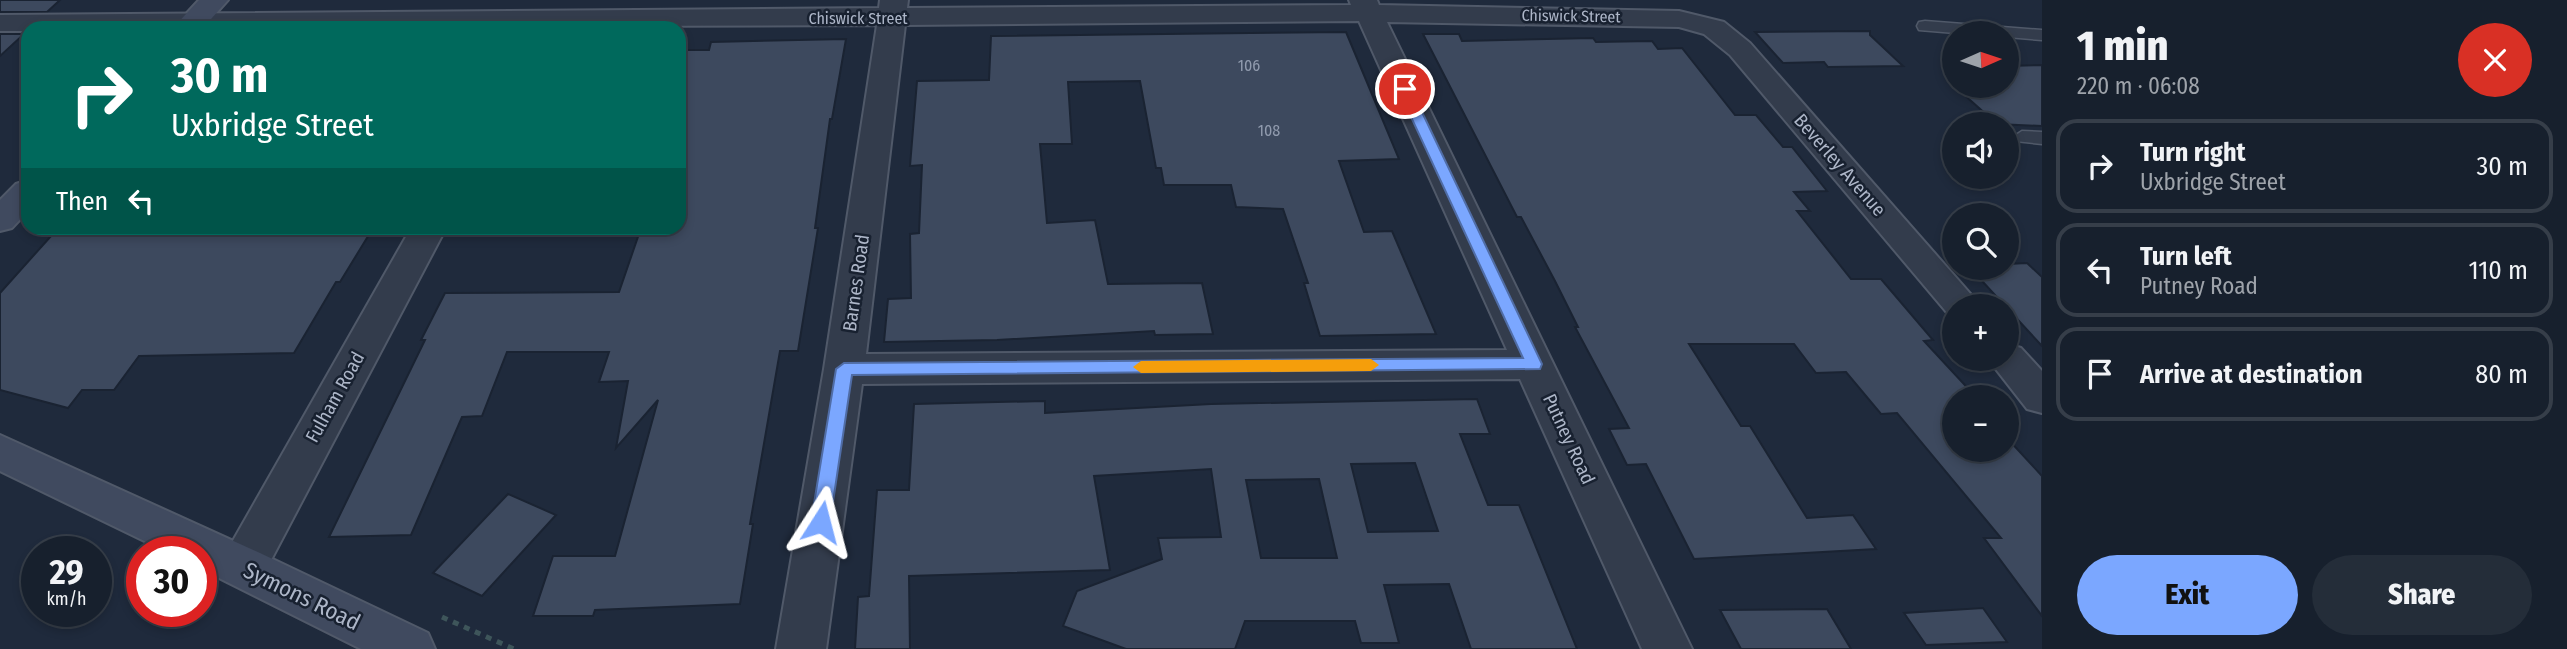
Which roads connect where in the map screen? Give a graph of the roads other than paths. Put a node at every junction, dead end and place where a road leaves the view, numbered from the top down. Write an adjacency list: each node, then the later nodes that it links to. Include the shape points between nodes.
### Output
1 (214, 0): 5 (main road)
2 (1366, 7): 3 (street, Chiswick Street); 10 (street, Chiswick Street, via 1679,19); 18 (street, Putney Road)
3 (893, 9): 4 (street, Chiswick Street); 19 (street, Barnes Road)
4 (543, 16): 6 (street, Chiswick Street)
5 (194, 21)
6 (347, 21)
7 (0, 23): 8 (street, Chiswick Street)
8 (21, 23)
9 (1926, 26): 11 (lane)
10 (1714, 28): 17 (street, Beverley Avenue, via 1740,49)
11 (2042, 35)
12 (2022, 136): 13 (lane)
13 (2042, 138)
14 (21, 198): 15 (main road)
15 (0, 220)
16 (424, 235): 24 (street, Fulham Road)
17 (1952, 294)
18 (1534, 364): 19 (street); 27 (street, Putney Road)
19 (844, 369): 26 (street, Barnes Road)
20 (2018, 371): 21 (street)
21 (2042, 398)
22 (0, 452): 23 (main road, Symons Road)
23 (21, 470): 24 (main road, Symons Road)
24 (243, 567): 25 (main road, Symons Road)
25 (410, 649)
26 (801, 649)
27 (1667, 649)

